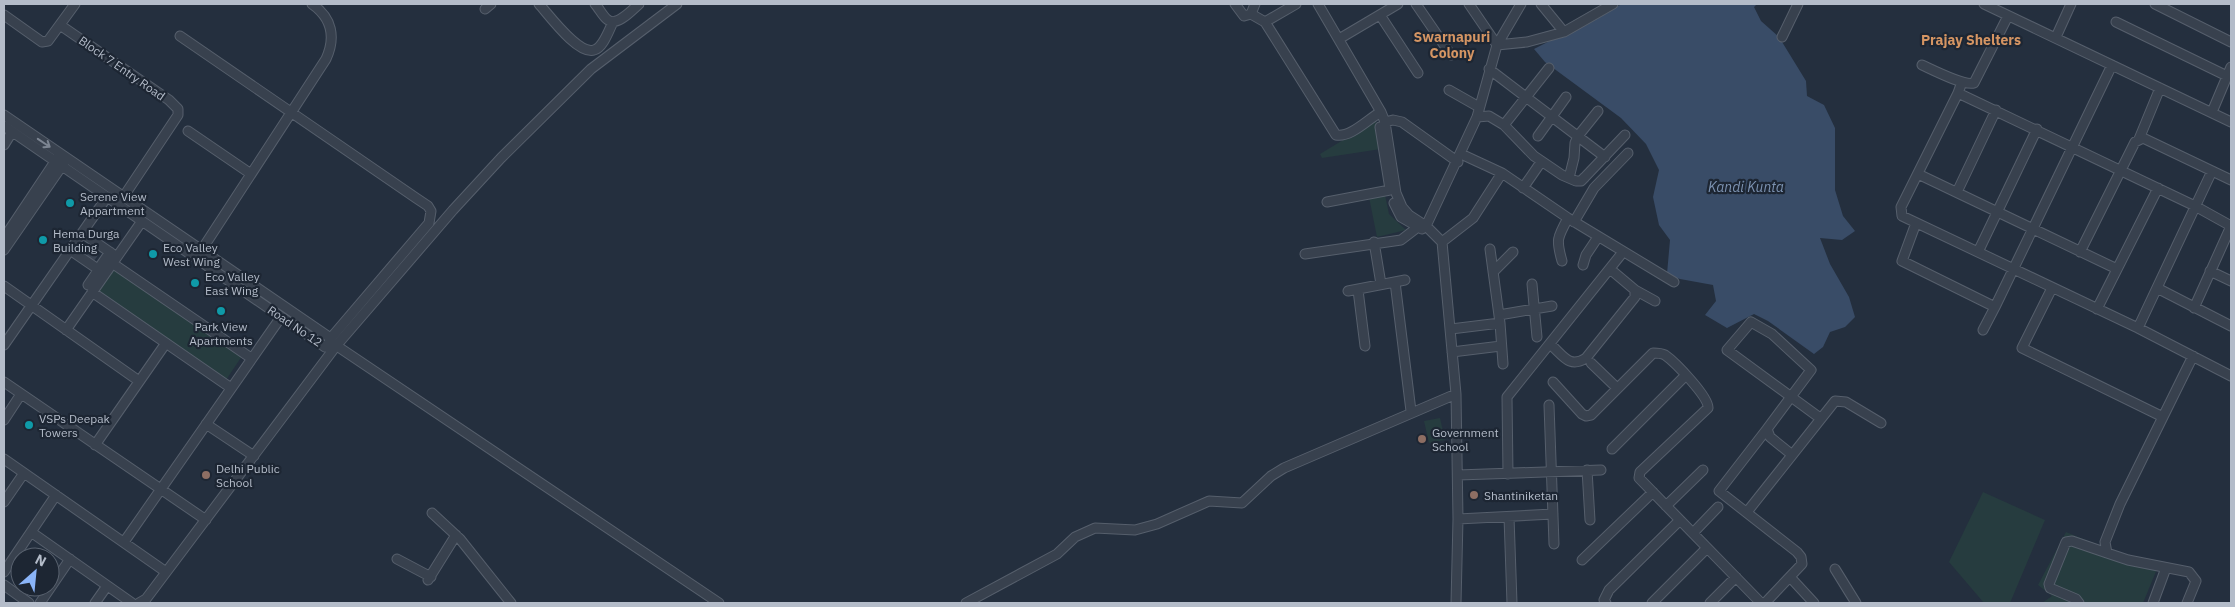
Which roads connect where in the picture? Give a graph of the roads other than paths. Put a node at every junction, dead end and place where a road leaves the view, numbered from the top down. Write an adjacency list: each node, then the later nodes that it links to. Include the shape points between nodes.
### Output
1 (75, 4): 28 (street)
2 (312, 4): 53 (street, via 326,17 332,47)
3 (539, 4): 25 (street, via 574,43 585,50 600,46)
4 (595, 4): 25 (street, via 608,21)
5 (639, 4): 25 (street)
6 (677, 4): 146 (street, via 591,69 501,158)
7 (1235, 4): 21 (street, via 1244,16)
8 (1255, 4): 21 (street)
9 (1296, 4): 26 (street)
10 (1398, 4): 22 (street)
11 (1416, 4): 36 (street)
12 (1469, 4): 35 (street)
13 (1521, 4): 35 (street)
14 (1540, 4): 29 (street)
15 (1613, 4): 29 (street)
16 (1798, 4): 31 (street)
17 (1984, 4): 24 (street)
18 (2072, 4): 32 (street)
19 (2155, 4): 34 (street)
20 (1319, 5): 33 (street); 54 (street)
21 (1251, 14): 26 (street)
22 (1380, 14): 33 (street); 42 (street)
23 (4, 15): 28 (street, via 42,42 48,42)
24 (2008, 16): 32 (street); 43 (street, via 1976,81 1971,85)
25 (613, 22)
26 (1264, 22): 54 (street, via 1336,135 1348,134)
27 (2116, 22): 41 (street)
28 (60, 25): 88 (street, Block 7 Entry Road, via 178,110 178,115)
29 (1564, 32): 35 (street, via 1527,42)
30 (180, 36): 53 (street)
31 (1782, 37)
32 (2056, 37): 38 (street)
33 (1339, 39): 54 (street)
34 (2231, 42)
35 (1497, 45): 40 (street)
36 (1451, 55)
37 (1922, 65): 43 (street)
38 (2112, 65): 44 (street); 70 (street)
39 (1549, 68): 47 (street)
40 (1489, 69): 47 (street); 49 (street)
41 (2229, 71): 52 (street)
42 (1418, 73)
43 (1962, 82): 46 (street)
44 (2160, 88): 52 (street); 68 (street)
45 (1449, 90): 49 (street)
46 (1958, 92): 50 (street); 80 (street)
47 (1527, 97): 57 (street); 60 (street)
48 (1566, 97): 57 (street)
49 (1479, 107): 56 (street)
50 (1996, 110): 62 (street); 86 (street)
51 (1598, 111): 67 (street)
52 (2212, 112): 59 (street)
53 (292, 113): 79 (street); 146 (street, via 431,210 429,223)
54 (1379, 113): 58 (street); 85 (street)
55 (4, 115): 74 (street, Road No 12, one-way to 74)
56 (1477, 117): 60 (street, via 1489,116); 73 (street)
57 (1552, 117): 66 (street); 67 (street)
58 (1385, 122): 73 (street, via 1402,122); 96 (street, via 1396,193 1402,207)
59 (2231, 122)
60 (1504, 125): 75 (street)
61 (4, 126): 64 (street, Road No 12)
62 (2037, 129): 70 (street); 91 (street)
63 (188, 131): 79 (street)
64 (12, 132): 69 (street); 74 (street, Road No 12)
65 (1625, 135): 72 (street)
66 (1538, 136)
67 (1578, 136): 72 (street); 81 (street)
68 (2138, 139): 76 (street); 77 (street, via 2143,138)
69 (4, 145)
70 (2074, 147): 76 (street); 97 (street)
71 (1628, 153): 92 (street, via 1594,188)
72 (1605, 157): 81 (street, via 1581,181)
73 (1459, 158): 78 (street); 96 (street)
74 (61, 160): 87 (street, Road No 12); 88 (street, Road No 12); 100 (street); 105 (street)
75 (1541, 162): 81 (street); 83 (street)
76 (2121, 170): 84 (street); 109 (street)
77 (2212, 171): 82 (street); 90 (street)
78 (1502, 173): 83 (street); 102 (street, via 1473,218)
79 (251, 174): 110 (street)
80 (1918, 174): 86 (street); 94 (street, via 1900,212)
81 (1569, 178)
82 (2231, 180)
83 (1523, 188): 92 (street)
84 (2158, 188): 90 (street); 116 (street)
85 (1390, 190): 89 (street); 96 (street, via 1402,217)
86 (1957, 192): 91 (street)
87 (107, 197): 88 (street, Road No 12); 98 (street)
88 (121, 201): 93 (street, Road No 12); 110 (street, Road No 12)
89 (1327, 202)
90 (2195, 206): 95 (street); 129 (street)
91 (1997, 212): 97 (street); 108 (street)
92 (1571, 220): 99 (street); 112 (street, via 1557,240)
93 (142, 221): 110 (street, Road No 12); 113 (street)
94 (1916, 223): 108 (street); 134 (street, via 1902,261)
95 (2231, 226): 118 (street)
96 (1425, 228): 101 (street, via 1401,240); 102 (street)
97 (2034, 230): 109 (street); 117 (street)
98 (83, 234): 103 (street); 113 (street)
99 (1598, 237): 107 (street); 114 (street)
100 (4, 238)
101 (1374, 242): 111 (street); 124 (street)
102 (1442, 242): 143 (street)
103 (71, 248): 113 (street); 132 (street)
104 (1490, 249): 119 (street)
105 (4, 250)
106 (1513, 252): 119 (street)
107 (1623, 252): 115 (street); 123 (street)
108 (1978, 252): 117 (street)
109 (2080, 252): 116 (street)
110 (199, 254): 138 (street, Road No 12); 146 (street, Road No 12)
111 (1305, 254)
112 (1562, 261)
113 (108, 264): 126 (street); 154 (street)
114 (1583, 265)
115 (1610, 269): 130 (street); 148 (street)
116 (2117, 269): 137 (street)
117 (2013, 270): 128 (street); 134 (street)
118 (2210, 271): 121 (street); 135 (street)
119 (1493, 272): 139 (street)
120 (1406, 280): 122 (street)
121 (2231, 281)
122 (1395, 282): 124 (street); 168 (street)
123 (1674, 282)
124 (1381, 284): 150 (street, via 1353,290)
125 (1532, 284): 136 (street)
126 (92, 285): 142 (street); 147 (street)
127 (4, 286): 132 (street)
128 (2052, 288): 137 (street); 169 (street, via 2022,348)
129 (2157, 288): 135 (street); 141 (street)
130 (1636, 290): 131 (street); 148 (street, via 1635,297 1586,358 1571,363)
131 (1655, 301)
132 (31, 305): 142 (street); 149 (street)
133 (1552, 306): 136 (street)
134 (1995, 307): 144 (street)
135 (2194, 308): 140 (street)
136 (1535, 309): 139 (street); 145 (street)
137 (2097, 309): 141 (street)
138 (281, 317): 146 (street, Road No 12, via 325,346); 154 (street)
139 (1500, 319): 143 (street); 151 (street)
140 (2231, 326)
141 (2138, 328): 153 (street)
142 (66, 330): 159 (street)
143 (1451, 330): 152 (street)
144 (1983, 330)
145 (1537, 338)
146 (332, 342): 178 (street); 225 (street)
147 (166, 343): 159 (street); 162 (street)
148 (1550, 344): 185 (street, via 1507,397)
149 (4, 345)
150 (1365, 346)
151 (1501, 346): 152 (street); 156 (street)
152 (1452, 352): 165 (street)
153 (2193, 356): 158 (street); 169 (street)
154 (251, 358): 162 (street)
155 (1591, 363): 163 (street)
156 (1503, 364)
157 (1686, 375): 163 (street, via 1665,355 1653,353); 176 (street); 188 (street, via 1708,405 1640,472 1641,480)
158 (2231, 376)
159 (139, 381): 175 (street)
160 (4, 382): 164 (street)
161 (1553, 382): 163 (street, via 1586,416 1591,415)
162 (231, 388): 173 (street)
163 (1617, 388)
164 (21, 394): 171 (street); 175 (street)
165 (1456, 394): 168 (street); 186 (street)
166 (1791, 397): 166 (street, via 1811,370 1772,334 1751,322 1727,350); 170 (street); 174 (street)
167 (1549, 405): 183 (street)
168 (1411, 411): 226 (street, via 1284,468 1242,503 1210,501 1135,530 1095,528 1082,533 1057,554)
169 (2163, 417): 207 (street, via 2120,504 2105,542)
170 (1820, 418): 172 (street, via 1831,404 1840,400); 177 (street)
171 (4, 420)
172 (1881, 423)
173 (206, 424): 178 (street); 187 (street)
174 (1767, 429): 177 (street, via 1770,437); 193 (street, via 1719,491)
175 (95, 444): 187 (street)
176 (1612, 449)
177 (1791, 454): 193 (street)
178 (254, 456): 198 (street)
179 (4, 459): 184 (street)
180 (1587, 470): 181 (street); 183 (street); 199 (street)
181 (1601, 470)
182 (1703, 470): 191 (street)
183 (1551, 472): 185 (street); 195 (street)
184 (24, 473): 189 (street); 190 (street)
185 (1508, 474): 186 (street)
186 (1458, 475): 197 (street)
187 (160, 489): 198 (street); 204 (street)
188 (1653, 492): 191 (street); 210 (street)
189 (56, 495): 201 (street); 204 (street)
190 (4, 502)
191 (1666, 506): 200 (street)
192 (1718, 507): 202 (street)
193 (1747, 512): 216 (street, via 1801,557 1802,564)
194 (432, 513): 203 (street)
195 (1553, 514): 196 (street); 205 (street)
196 (1509, 517): 197 (street); 228 (street)
197 (1458, 519): 227 (street)
198 (206, 520): 214 (street)
199 (1590, 520)
200 (1680, 520): 202 (street); 229 (street, via 1609,590 1604,600)
201 (31, 532): 208 (street); 213 (street)
202 (1693, 533): 206 (street)
203 (456, 536): 209 (street, via 430,578); 224 (street)
204 (124, 542): 214 (street)
205 (1554, 544)
206 (1707, 548): 215 (street); 230 (street)
207 (2107, 553): 211 (street); 235 (street, via 2072,541 2066,542 2049,584 2050,588)
208 (70, 559): 218 (street); 220 (street)
209 (397, 559)
210 (1582, 560)
211 (2166, 568): 236 (street); 237 (street, via 2189,572 2194,577 2196,581)
212 (1835, 569): 234 (street)
213 (4, 572)
214 (166, 572): 223 (street, via 146,599)
215 (1736, 577): 231 (street); 232 (street)
216 (1790, 577): 232 (street); 233 (street)
217 (4, 585): 219 (street)
218 (107, 586): 221 (street); 222 (street)
219 (29, 603)
220 (40, 603)
221 (95, 603)
222 (132, 603)
223 (139, 603)
224 (511, 603)
225 (719, 603)
226 (966, 603)
227 (1456, 603)
228 (1512, 603)
229 (1606, 603)
230 (1652, 603)
231 (1710, 603)
232 (1761, 603)
233 (1814, 603)
234 (1856, 603)
235 (2079, 603)
236 (2153, 603)
237 (2187, 603)

